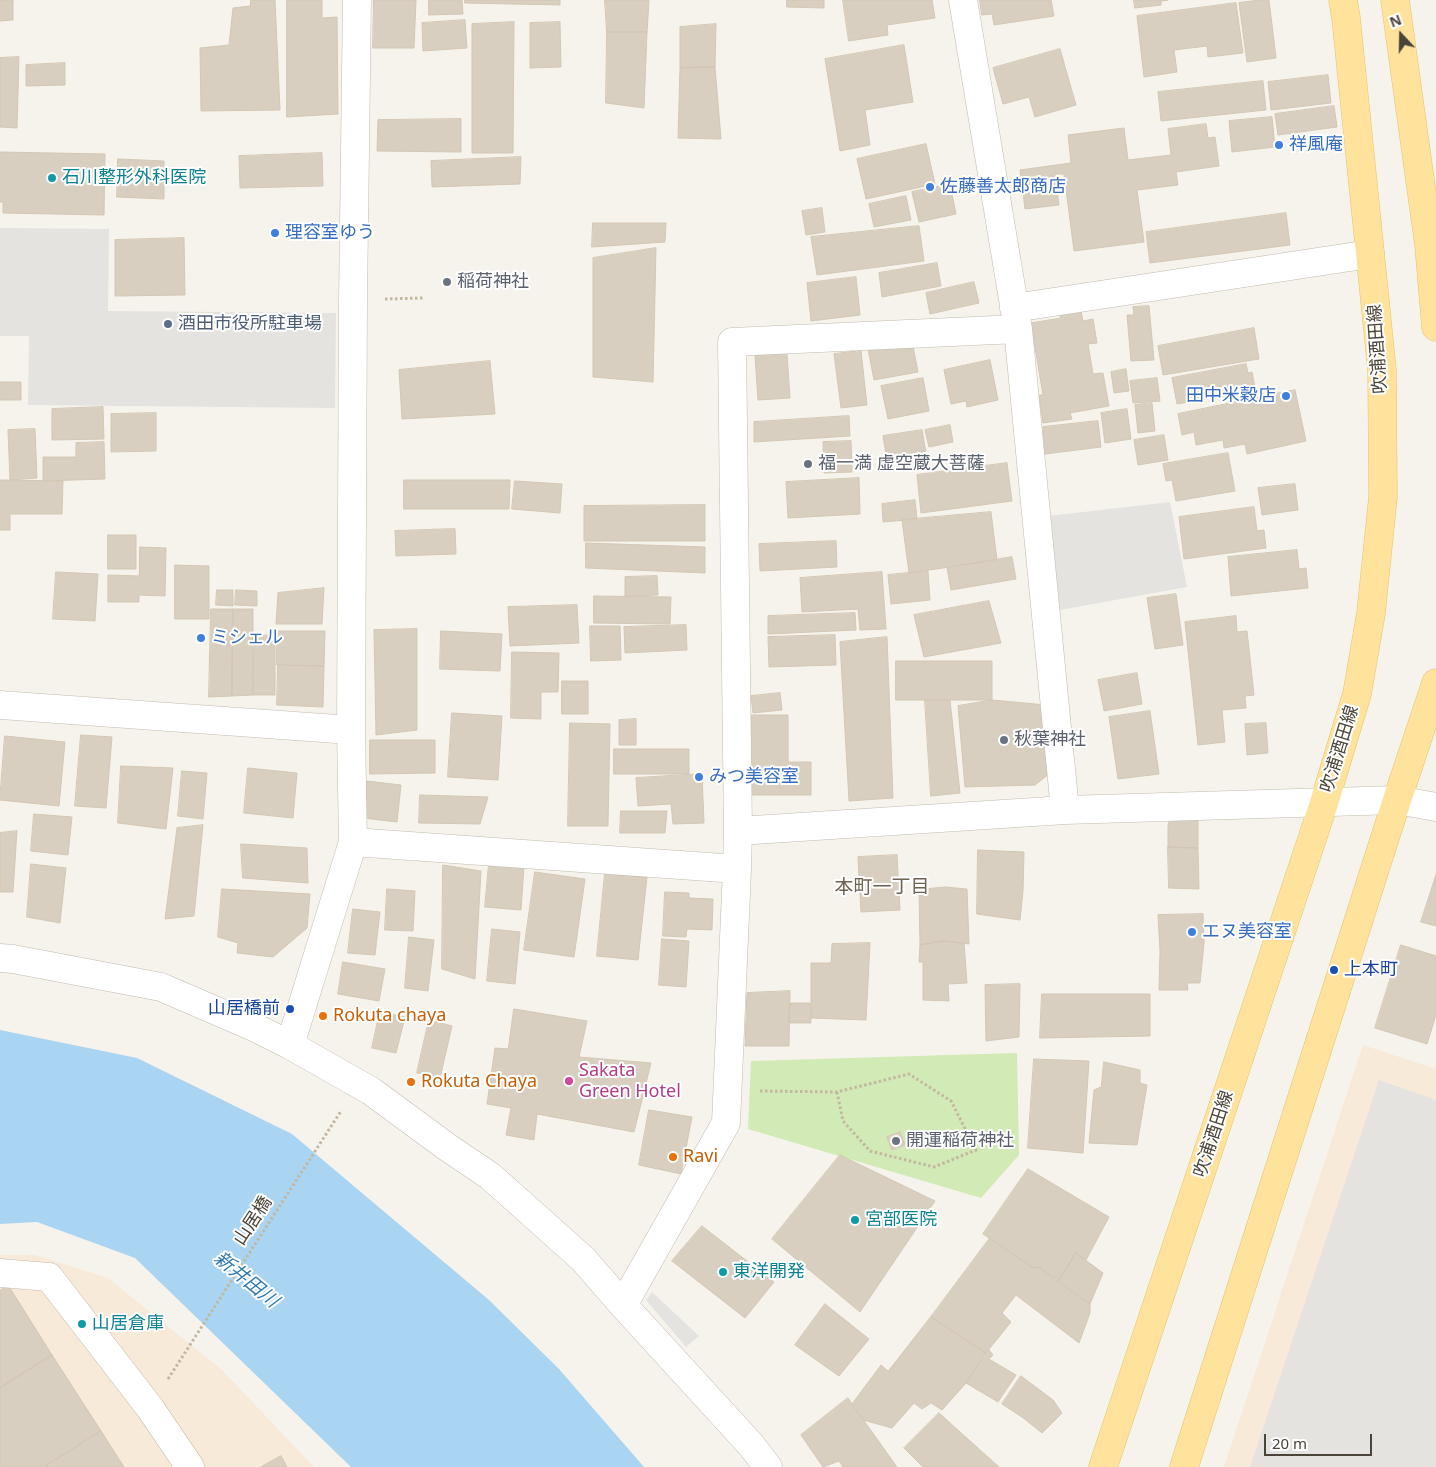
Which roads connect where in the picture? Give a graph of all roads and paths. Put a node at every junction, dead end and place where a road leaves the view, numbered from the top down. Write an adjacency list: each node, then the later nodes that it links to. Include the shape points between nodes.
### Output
1 (357, 0): 8 (street)
2 (963, 0): 9 (street)
3 (1343, 0): 6 (main road, 吹浦酒田線)
4 (1395, 0): 5 (main road)
5 (1433, 245): 10 (main road)
6 (1370, 254): 9 (street); 15 (main road, 吹浦酒田線, via 1382,370 1383,497 1371,613 1357,694)
7 (424, 298): 8 (path)
8 (353, 301): 13 (street)
9 (1016, 319): 17 (street); 18 (street, via 732,342)
10 (1436, 327)
11 (1436, 683): 14 (main road)
12 (0, 705): 13 (street)
13 (351, 730): 19 (street)
14 (1397, 800): 15 (street); 16 (street); 32 (main road)
15 (1324, 803): 17 (street); 31 (main road, 吹浦酒田線)
16 (1436, 807)
17 (1065, 810): 18 (street)
18 (738, 831): 20 (street)
19 (352, 842): 20 (street); 22 (street)
20 (736, 869): 23 (street)
21 (0, 958): 22 (street, via 161,987)
22 (290, 1045): 27 (street, via 371,1091 490,1176 583,1259)
23 (727, 1091): 24 (path); 27 (street, via 726,1123)
24 (837, 1092): 24 (path, via 910,1074 951,1101 976,1150 934,1168 870,1151 843,1121)
25 (342, 1108): 28 (path, 山居橋)
26 (0, 1273): 29 (street, via 49,1277 150,1408)
27 (622, 1305): 30 (street)
28 (171, 1373)
29 (190, 1467)
30 (768, 1467)
31 (1103, 1467)
32 (1184, 1467)

